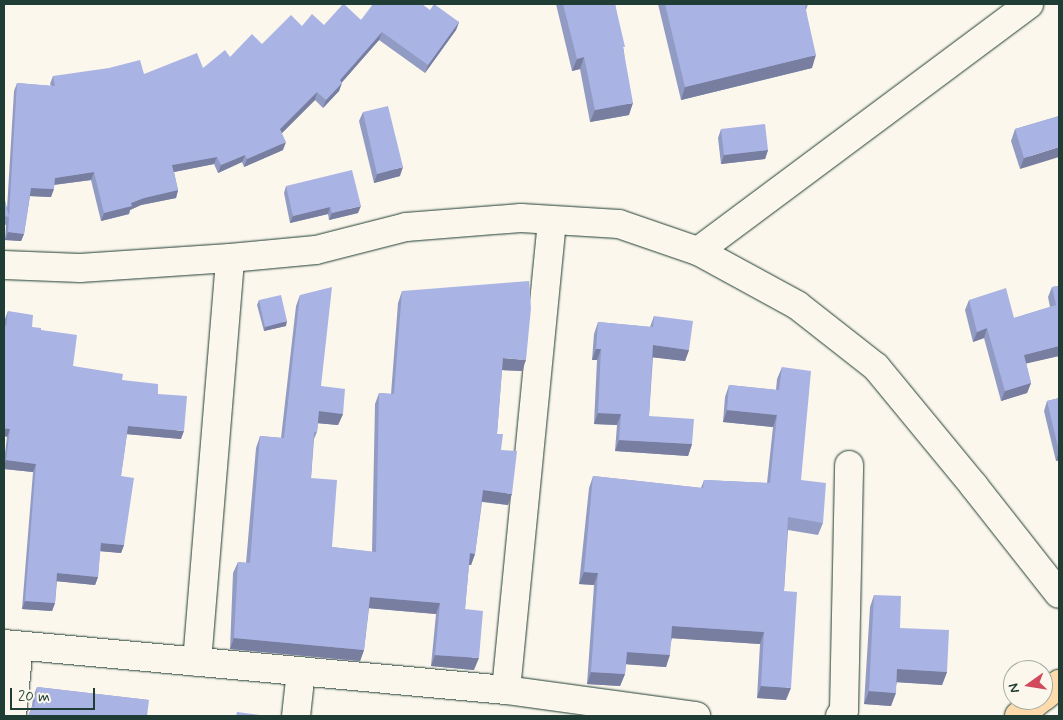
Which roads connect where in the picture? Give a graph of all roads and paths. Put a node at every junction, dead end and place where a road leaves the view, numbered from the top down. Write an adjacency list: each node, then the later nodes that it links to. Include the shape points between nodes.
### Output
1 (1029, 4): 3 (street)
2 (552, 221): 3 (street, via 619,224); 4 (street, via 521,218 406,227 316,250); 11 (street)
3 (698, 251): 7 (street, via 797,304 876,367)
4 (230, 258): 5 (street, via 80,268); 9 (street)
5 (4, 265)
6 (849, 465): 15 (street, via 844,710)
7 (1059, 594)
8 (12, 645): 9 (street); 12 (street)
9 (198, 662): 10 (street)
10 (301, 671): 11 (street); 13 (street)
11 (506, 690): 14 (street)
12 (12, 716)
13 (296, 716)
14 (696, 716)
15 (840, 716)

